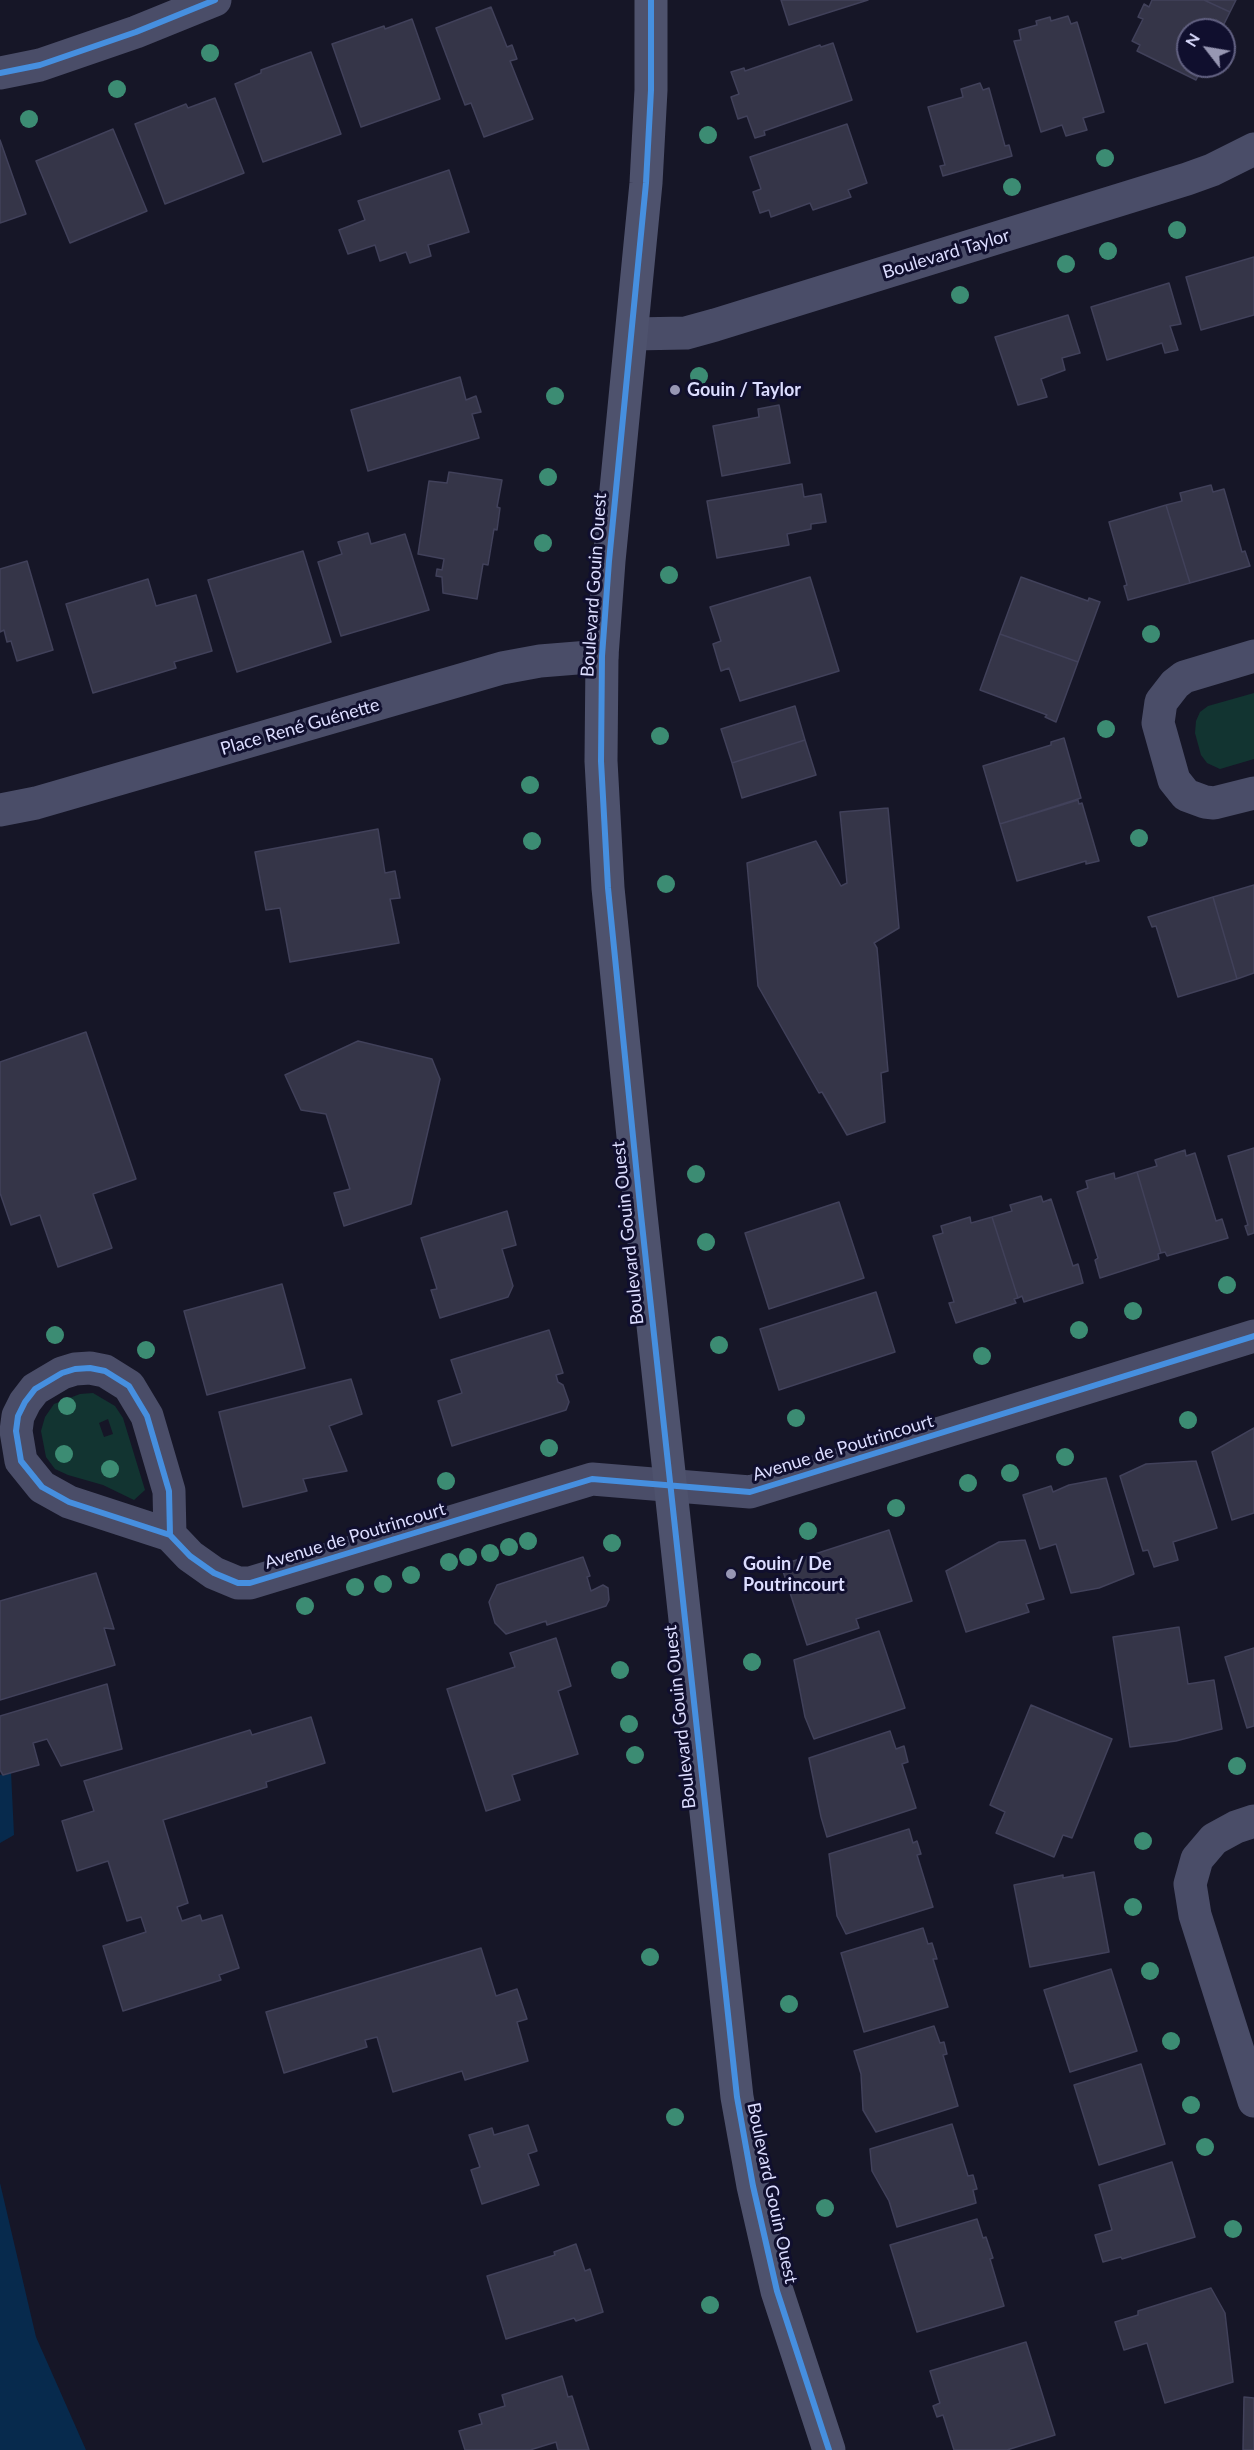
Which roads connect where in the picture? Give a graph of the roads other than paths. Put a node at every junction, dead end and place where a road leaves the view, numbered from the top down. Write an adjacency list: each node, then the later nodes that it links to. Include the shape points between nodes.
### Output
1 (215, 0): 3 (street, via 40,65)
2 (651, 0): 5 (street, Boulevard Gouin Ouest, via 650,122)
3 (0, 72)
4 (1254, 149): 5 (street, Boulevard Taylor, via 1187,179 715,325 686,333)
5 (633, 334): 6 (street, Boulevard Gouin Ouest)
6 (602, 656): 9 (street, Place René Guénette, via 502,668 36,803); 11 (street, Boulevard Gouin Ouest, via 601,761 614,962)
7 (1254, 656): 8 (street, via 1184,677 1161,702 1158,723 1174,780 1186,795 1214,803)
8 (1254, 793)
9 (0, 810)
10 (1254, 1336): 11 (street, Avenue de Poutrincourt, via 750,1492)
11 (670, 1487): 12 (street, Avenue de Poutrincourt, via 592,1479 250,1583 238,1583 214,1573); 15 (street, Boulevard Gouin Ouest, via 737,2097 777,2291)
12 (170, 1536): 12 (street, Avenue de Poutrincourt, via 170,1491 147,1416 129,1386 105,1371 90,1368 62,1373 35,1389 18,1416 16,1431 21,1461 31,1475 69,1502)
13 (1254, 1821): 14 (street, via 1214,1839 1197,1859 1190,1884 1195,1915)
14 (1254, 2101)
15 (829, 2450)

